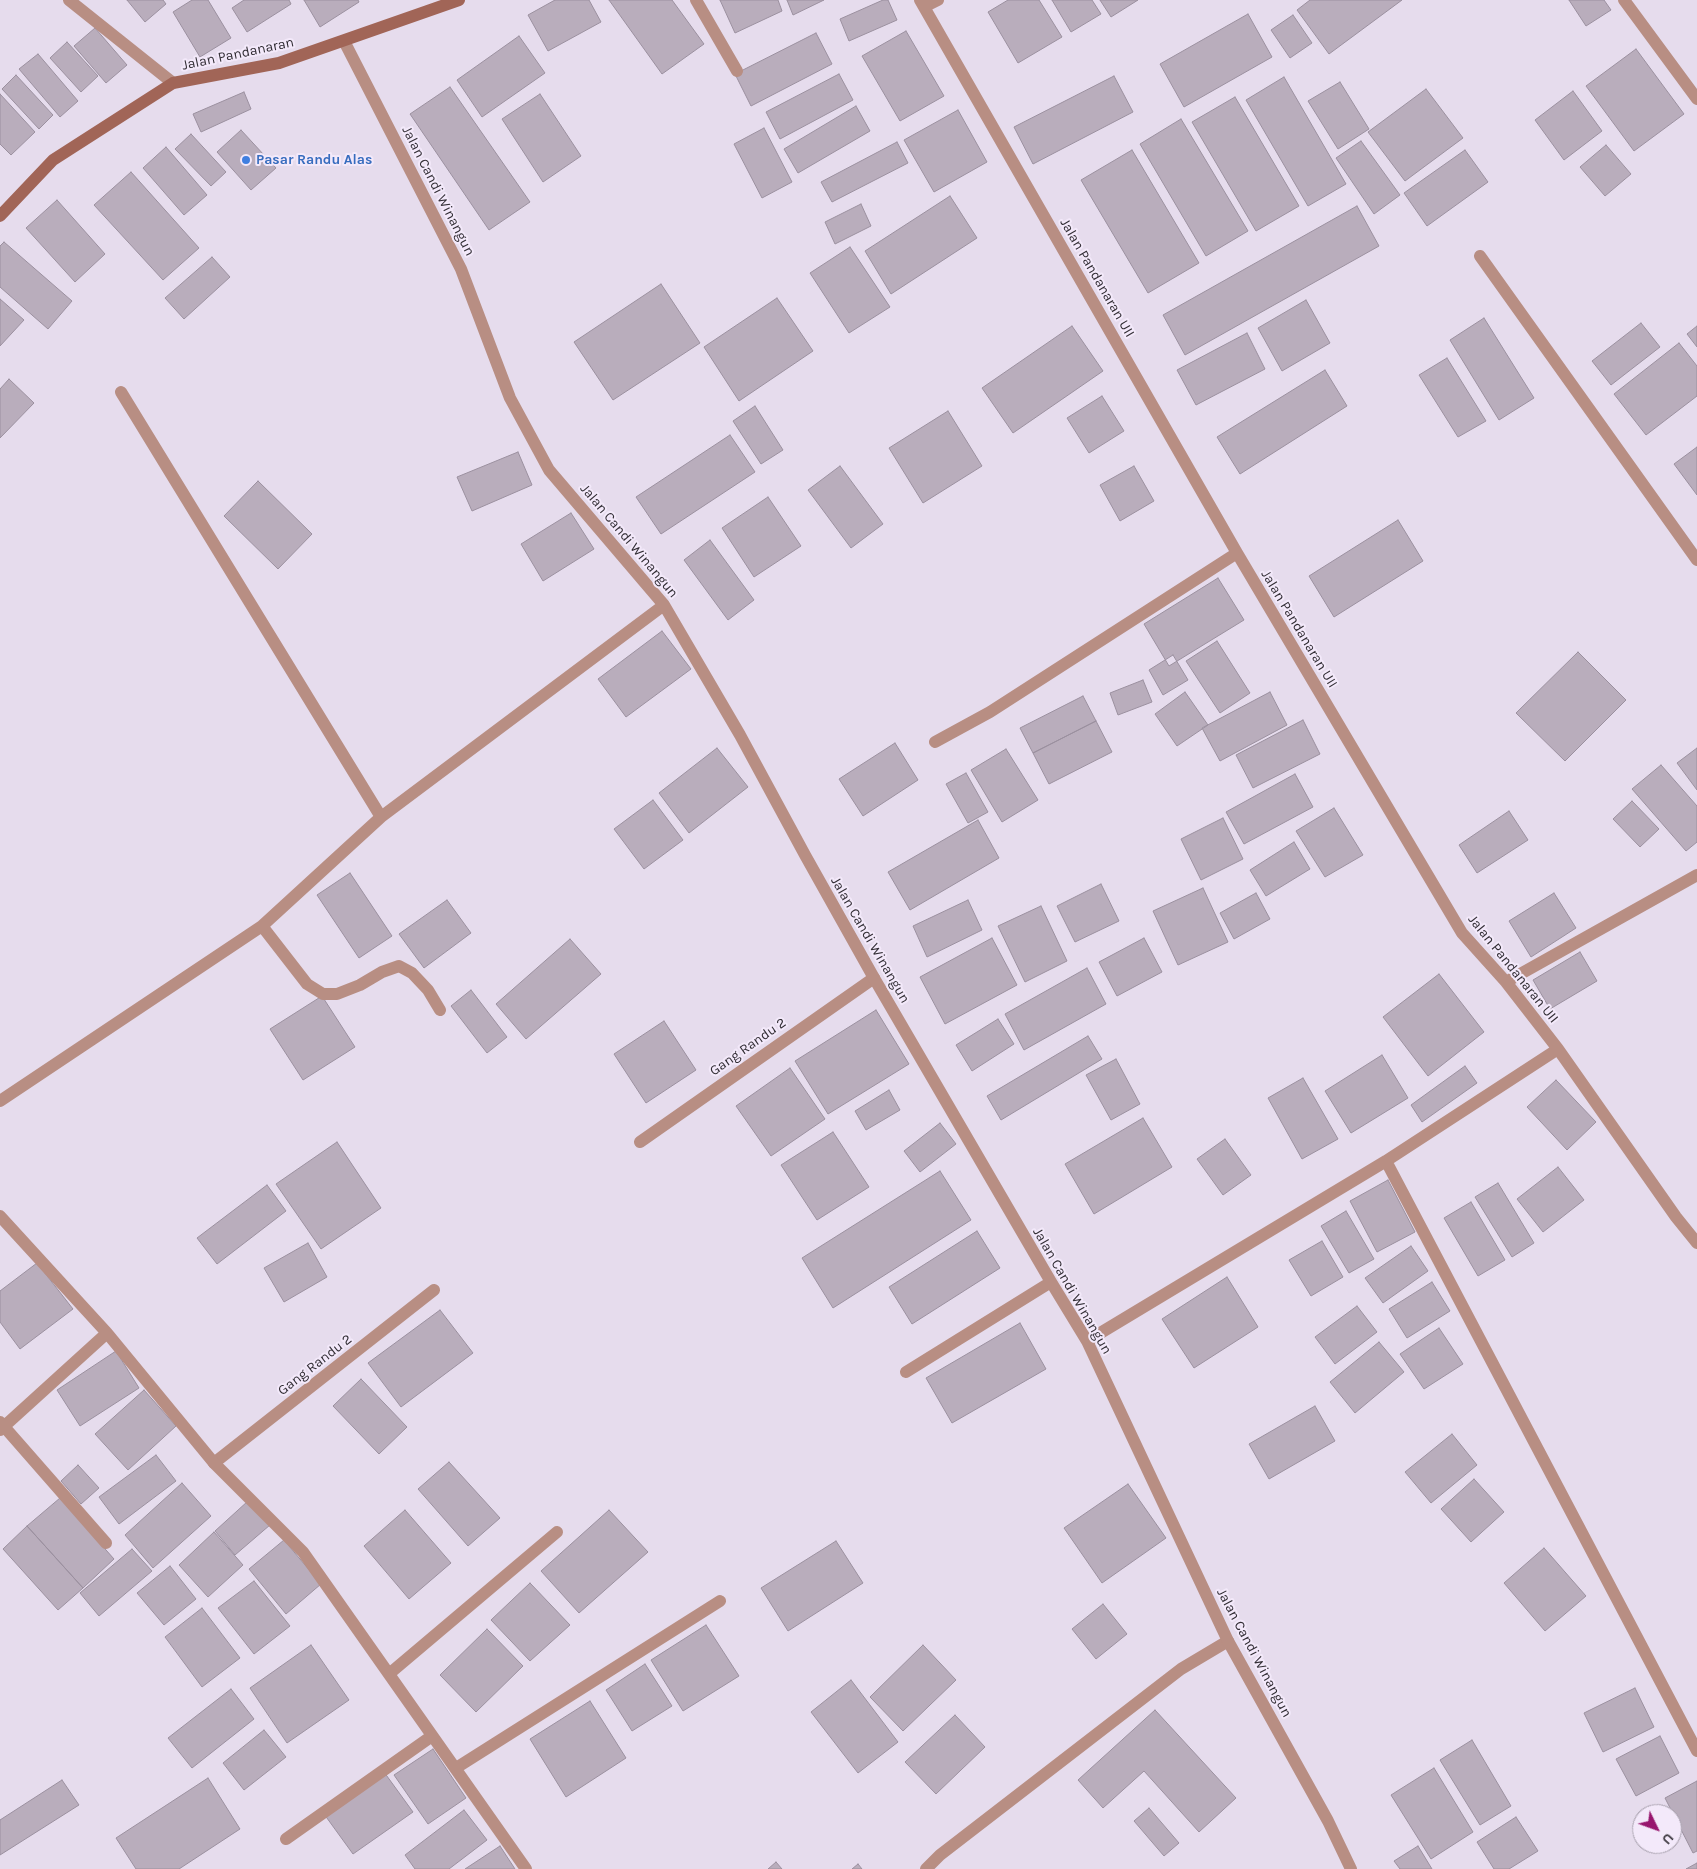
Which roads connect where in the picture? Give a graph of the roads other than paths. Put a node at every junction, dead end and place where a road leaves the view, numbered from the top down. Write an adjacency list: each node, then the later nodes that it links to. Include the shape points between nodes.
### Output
1 (69, 0): 9 (street)
2 (459, 0): 7 (main road, Jalan Pandanaran)
3 (696, 0): 8 (street)
4 (938, 0): 6 (street)
5 (1624, 0): 10 (street)
6 (922, 4): 14 (street, Jalan Pandanaran UII)
7 (344, 41): 9 (main road, Jalan Pandanaran, via 279,63); 16 (street, Jalan Candi Winangun, via 461,269 510,398 549,470)
8 (737, 70)
9 (173, 84): 11 (main road, Jalan Pandanaran, via 52,160)
10 (1697, 99)
11 (0, 216)
12 (1480, 256): 15 (street)
13 (121, 392): 18 (street)
14 (1237, 553): 17 (street, via 990,712); 22 (street, Jalan Pandanaran UII, via 1462,933)
15 (1697, 560)
16 (664, 605): 18 (street); 21 (street, Jalan Candi Winangun)
17 (935, 742)
18 (381, 817): 20 (street)
19 (1697, 875): 22 (street)
20 (262, 926): 23 (street, via 307,984 323,994 337,994 399,966 412,973 428,990); 25 (street)
21 (874, 978): 26 (street, Gang Randu 2); 30 (street, Jalan Candi Winangun)
22 (1506, 982): 24 (street, Jalan Pandanaran UII)
23 (440, 1010)
24 (1558, 1049): 27 (street); 29 (street, Jalan Pandanaran UII)
25 (0, 1101)
26 (640, 1142)
27 (1386, 1161): 33 (street); 43 (street)
28 (0, 1216): 32 (street)
29 (1697, 1243)
30 (1051, 1282): 33 (street, Jalan Candi Winangun); 34 (street)
31 (434, 1290): 36 (street, Gang Randu 2)
32 (107, 1333): 35 (street); 36 (street)
33 (1087, 1341): 40 (street, Jalan Candi Winangun)
34 (906, 1372)
35 (2, 1426): 38 (street)
36 (214, 1463): 41 (street, via 303,1552)
37 (557, 1532): 41 (street)
38 (106, 1543)
39 (720, 1601): 44 (street)
40 (1228, 1641): 47 (street, via 1181,1669); 48 (street, Jalan Candi Winangun, via 1328,1821)
41 (389, 1674): 42 (street)
42 (432, 1736): 44 (street); 45 (street)
43 (1697, 1751)
44 (456, 1768): 46 (street)
45 (286, 1838)
46 (526, 1869)
47 (926, 1869)
48 (1351, 1869)

